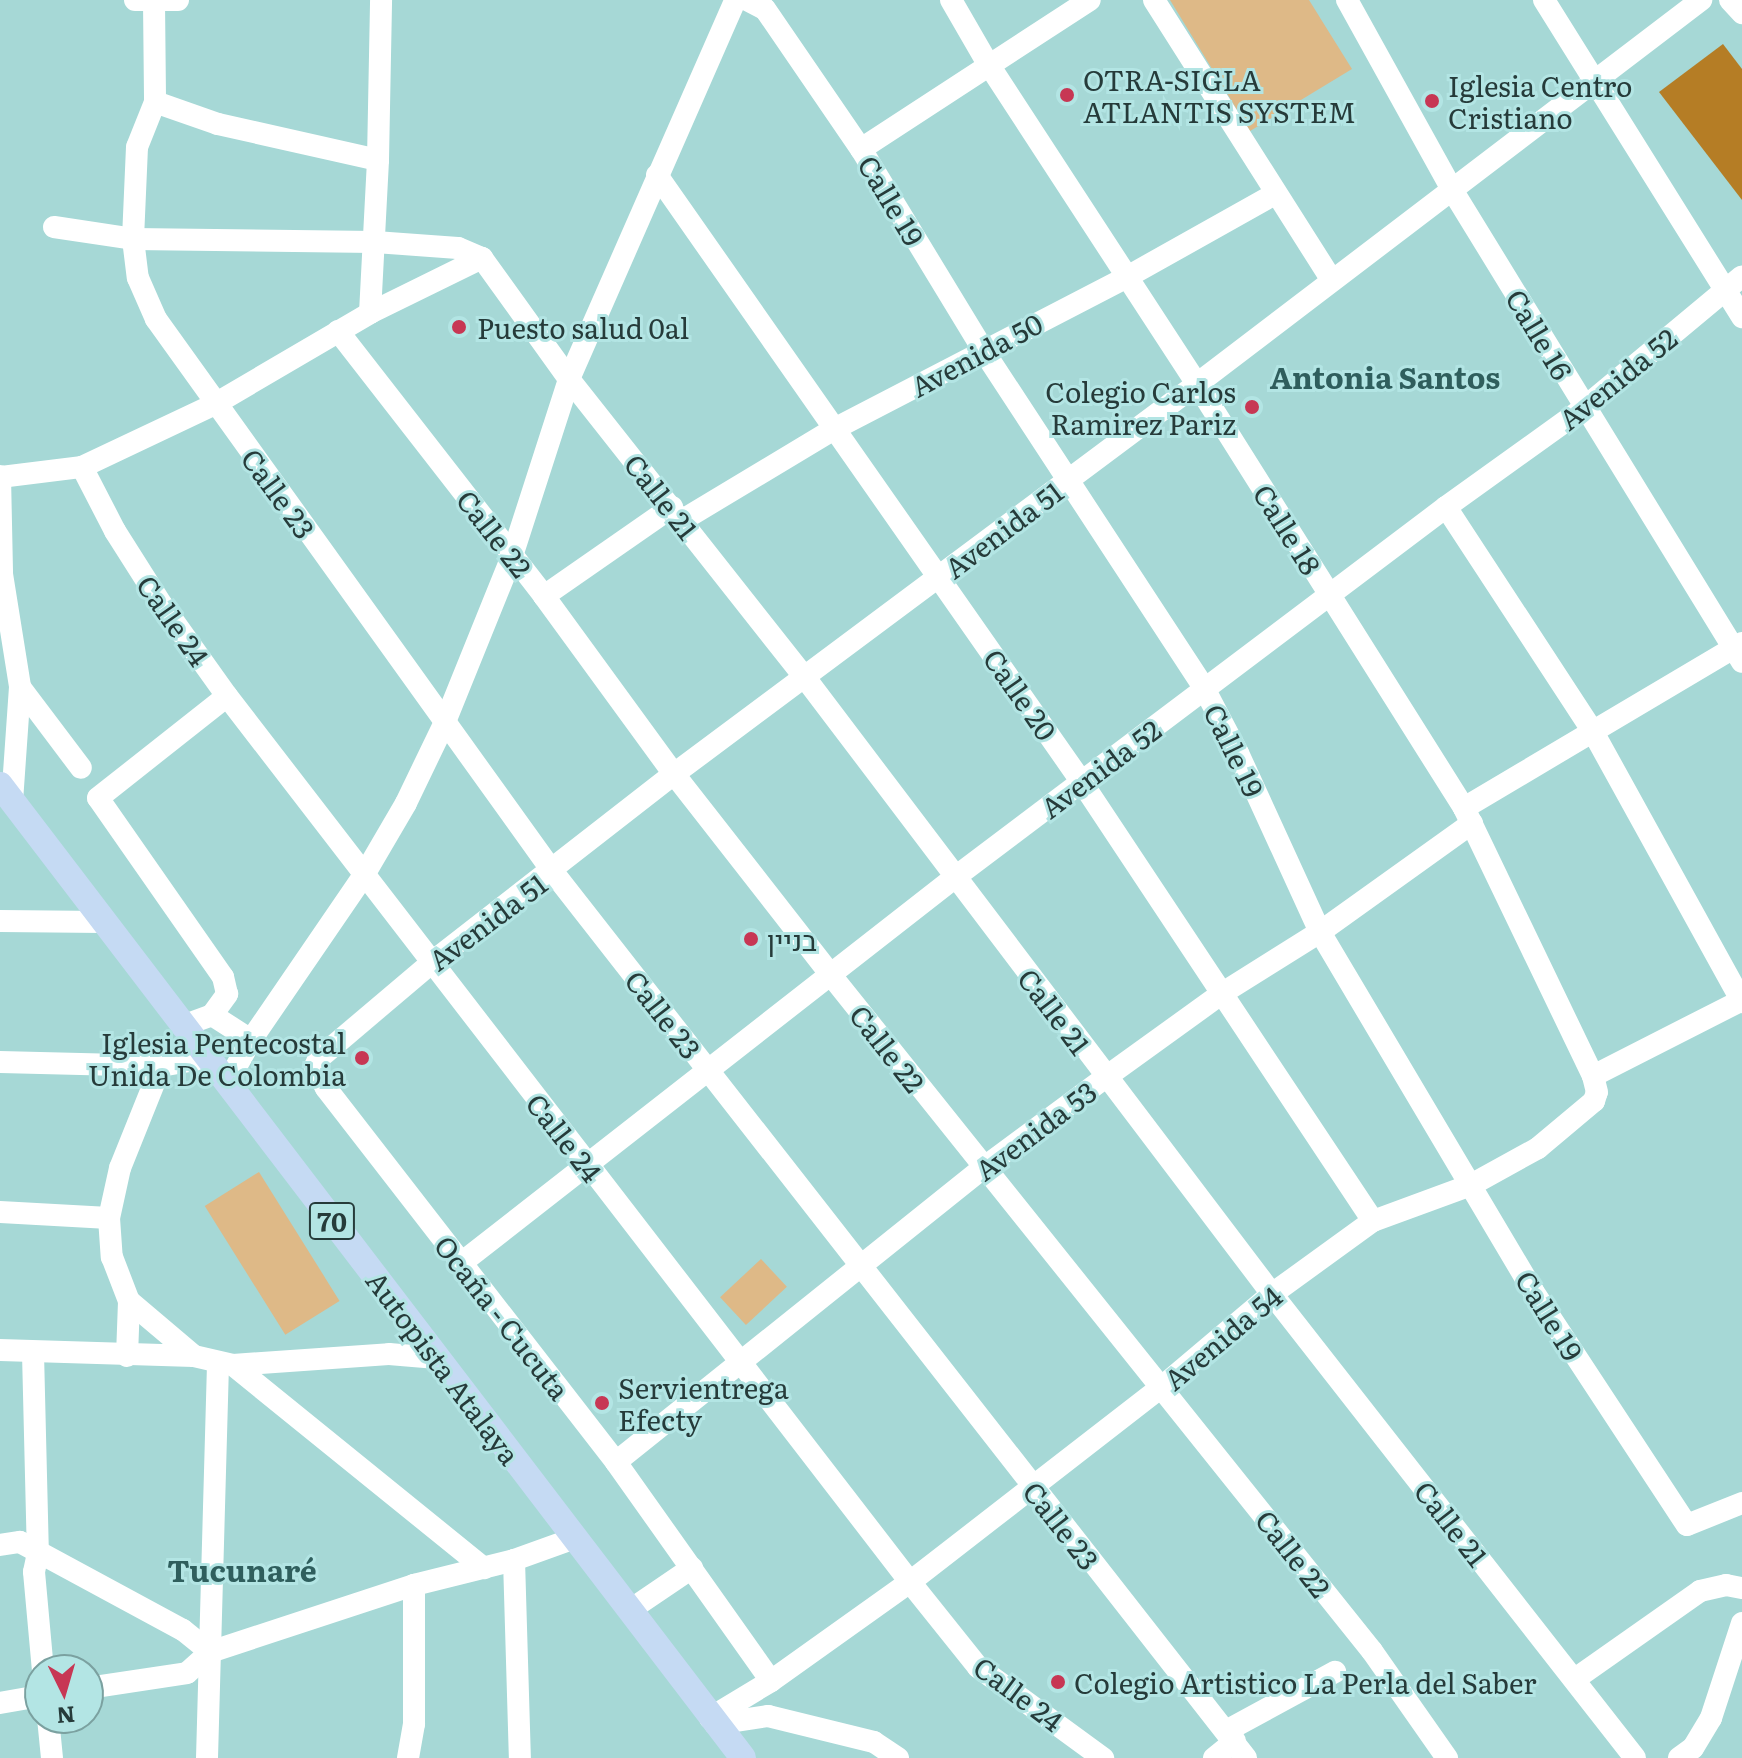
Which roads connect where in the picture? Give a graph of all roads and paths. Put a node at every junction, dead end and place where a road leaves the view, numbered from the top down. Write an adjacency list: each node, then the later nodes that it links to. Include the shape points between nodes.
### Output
1 (178, 0): 12 (street)
2 (381, 0): 18 (street)
3 (735, 0): 19 (street)
4 (747, 0): 17 (street, Calle 19, via 765,9)
5 (951, 0): 14 (street, Calle 18)
6 (1090, 0): 14 (street)
7 (1154, 0): 21 (street)
8 (1347, 0): 20 (street, Calle 16)
9 (1544, 0): 15 (street)
10 (1701, 0): 15 (street, Avenida 51)
11 (1730, 0): 13 (street)
12 (145, 1): 16 (street)
13 (1742, 13)
14 (988, 64): 17 (street); 27 (street, Calle 18)
15 (1596, 82): 20 (street, Avenida 51); 29 (street)
16 (155, 102): 18 (street, via 218,124); 23 (street, Calle 23, via 137,147)
17 (861, 149): 33 (street, Calle 19)
18 (378, 160): 24 (street)
19 (657, 175): 34 (street); 38 (street, Calle 20)
20 (1451, 188): 28 (street, Avenida 51); 37 (street, Calle 16)
21 (1275, 194): 27 (street, Avenida 50); 28 (street)
22 (54, 227): 23 (street)
23 (133, 239): 24 (street); 36 (street, Calle 23, via 138,278 156,319)
24 (375, 242): 25 (street, via 458,248); 30 (street)
25 (482, 258): 30 (street); 34 (street, Calle 21)
26 (1742, 276): 29 (street, Avenida 52)
27 (1127, 277): 33 (street, Avenida 50); 35 (street, Calle 18)
28 (1332, 280): 35 (street, Avenida 51)
29 (1723, 291): 31 (street); 37 (street, Avenida 52)
30 (370, 313): 32 (street)
31 (1742, 317)
32 (338, 331): 36 (street); 44 (street, Calle 22)
33 (983, 350): 38 (street, Avenida 50); 41 (street, Calle 19)
34 (569, 379): 43 (street, Calle 21); 44 (street)
35 (1197, 384): 41 (street, Avenida 51); 47 (street, Calle 18)
36 (215, 404): 39 (street); 53 (street, Calle 23)
37 (1585, 407): 42 (street, Avenida 52); 48 (street, Calle 16)
38 (836, 428): 43 (street, Avenida 50); 45 (street, Calle 20)
39 (82, 467): 40 (street); 52 (street, Calle 24, via 154,593)
40 (0, 477): 50 (street, via 2,574)
41 (1068, 480): 45 (street, Avenida 51); 51 (street, Calle 19)
42 (1446, 507): 47 (street, Avenida 52); 54 (street)
43 (676, 514): 46 (street, Avenida 50); 49 (street, Calle 21)
44 (512, 556): 46 (street, Calle 22); 53 (street)
45 (940, 577): 49 (street, Avenida 51); 57 (street, Calle 20)
46 (544, 596): 56 (street, Calle 22)
47 (1331, 597): 51 (street, Avenida 52); 59 (street, Calle 18)
48 (1739, 651): 54 (street, Avenida 53)
49 (806, 679): 56 (street, Avenida 51); 62 (street, Calle 21)
50 (20, 687): 55 (street); 58 (street)
51 (1204, 688): 57 (street, Avenida 52); 65 (street, Calle 19)
52 (227, 696): 61 (street, Calle 24); 70 (street, via 98,798 223,977 227,994)
53 (445, 722): 60 (street, Calle 23); 61 (street)
54 (1592, 730): 59 (street, Avenida 53); 69 (street)
55 (81, 768)
56 (674, 774): 60 (street, Avenida 51); 67 (street, Calle 22)
57 (1081, 781): 62 (street, Avenida 52); 68 (street, Calle 20)
58 (8, 803): 64 (main road, Autopista Atalaya / 70)
59 (1468, 815): 65 (street, Avenida 53); 78 (street, Calle 18)
60 (553, 872): 66 (street, Avenida 51); 77 (street, Calle 23)
61 (364, 875): 66 (street, Calle 24); 72 (street)
62 (954, 878): 67 (street, Avenida 52); 79 (street, Calle 21)
63 (0, 921): 64 (street)
64 (104, 922): 71 (main road, Autopista Atalaya / 70)
65 (1320, 932): 68 (street, Avenida 53); 83 (street, Calle 19)
66 (431, 963): 76 (street, Avenida 51, via 327,1049); 81 (street, Calle 24)
67 (830, 974): 77 (street, Avenida 52); 82 (street, Calle 22)
68 (1221, 994): 79 (street, Avenida 53); 86 (street, Calle 20)
69 (1742, 1001): 78 (street)
70 (212, 1015): 71 (street); 72 (street)
71 (182, 1026): 73 (main road, Autopista Atalaya / 70)
72 (251, 1040): 80 (street)
73 (206, 1058): 75 (street); 80 (main road, Autopista Atalaya / 70)
74 (0, 1062): 75 (street)
75 (161, 1066): 85 (street, via 120,1168)
76 (315, 1067): 87 (street, Ocaña - Cucuta)
77 (707, 1069): 81 (street, Avenida 52); 88 (street, Calle 23)
78 (1593, 1076): 83 (street, Avenida 54, via 1594,1101 1538,1148)
79 (1106, 1077): 82 (street, Avenida 53); 89 (street, Calle 21)
80 (227, 1083): 95 (main road, Autopista Atalaya / 70)
81 (586, 1164): 87 (street, Avenida 52); 97 (street, Calle 24)
82 (983, 1168): 88 (street, Avenida 53); 98 (street, Calle 22)
83 (1471, 1185): 86 (street, Avenida 54); 101 (street, Calle 19, via 1533,1291 1687,1525)
84 (0, 1212): 85 (street)
85 (109, 1218): 90 (street, via 112,1257)
86 (1373, 1221): 89 (street, Avenida 54)
87 (460, 1264): 99 (street, Ocaña - Cucuta)
88 (863, 1264): 97 (street, Avenida 53); 100 (street, Calle 23)
89 (1272, 1294): 98 (street, Avenida 54); 116 (street, Calle 21)
90 (129, 1301): 93 (street); 94 (street)
91 (0, 1350): 92 (street)
92 (33, 1353): 93 (street); 104 (street)
93 (127, 1356): 94 (street)
94 (194, 1356): 96 (street)
95 (437, 1358): 96 (street, via 389,1354); 103 (main road, Autopista Atalaya / 70)
96 (225, 1363): 106 (street); 113 (street)
97 (740, 1366): 99 (street, Avenida 53); 108 (street, Calle 24)
98 (1163, 1386): 100 (street, Avenida 54); 132 (street, Calle 22, via 1372,1651)
99 (616, 1462): 107 (street, Ocaña - Cucuta)
100 (1033, 1488): 108 (street, Avenida 54); 123 (street, Calle 23)
101 (1742, 1503)
102 (0, 1526): 104 (street)
103 (575, 1538): 105 (street); 111 (main road, Autopista Atalaya / 70)
104 (19, 1547): 113 (street, via 183,1630); 114 (street, via 34,1572)
105 (514, 1560): 106 (street); 127 (street)
106 (484, 1568): 109 (street)
107 (692, 1568): 111 (street); 117 (street, Ocaña - Cucuta)
108 (910, 1582): 117 (street, Avenida 54); 130 (street, Calle 24, via 978,1667)
109 (414, 1585): 113 (street); 126 (street, via 414,1724)
110 (1742, 1588): 116 (street, via 1726,1585 1700,1591)
111 (630, 1610): 121 (main road, Autopista Atalaya / 70)
112 (1742, 1623): 134 (street, via 1711,1718 1693,1748)
113 (210, 1652): 118 (street, via 187,1673); 125 (street)
114 (42, 1654)
115 (1335, 1672): 123 (street)
116 (1575, 1679): 133 (street, Calle 21)
117 (771, 1681): 121 (street, Avenida 54)
118 (104, 1686)
119 (24, 1699): 120 (street)
120 (0, 1703)
121 (713, 1721): 128 (main road, Autopista Atalaya / 70); 129 (street, via 768,1716 874,1742)
122 (50, 1734): 124 (street)
123 (1236, 1743): 131 (street)
124 (52, 1758)
125 (207, 1758)
126 (408, 1758)
127 (520, 1758)
128 (743, 1758)
129 (898, 1758)
130 (1103, 1758)
131 (1214, 1758)
132 (1447, 1758)
133 (1635, 1758)
134 (1679, 1758)

